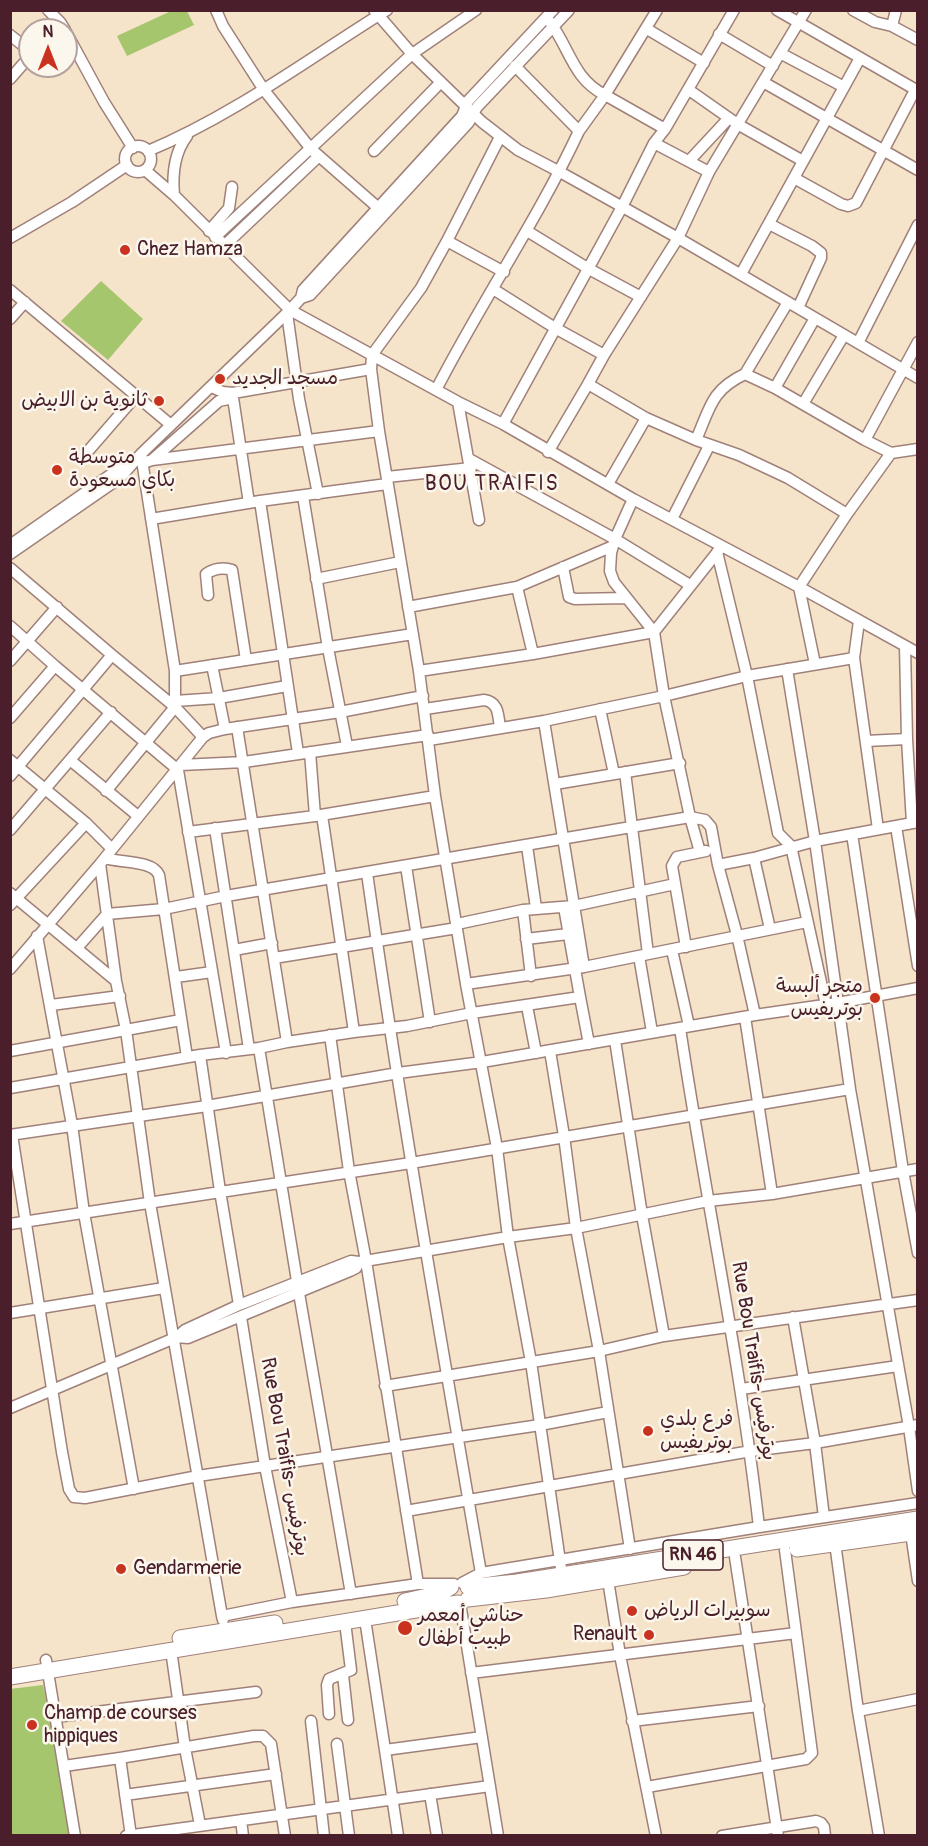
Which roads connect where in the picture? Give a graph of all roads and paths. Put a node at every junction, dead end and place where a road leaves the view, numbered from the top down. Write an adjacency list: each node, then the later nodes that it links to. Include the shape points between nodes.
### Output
1 (216, 10): 27 (street)
2 (476, 10): 18 (street)
3 (569, 10): 11 (street)
4 (657, 10): 14 (street)
5 (734, 10): 15 (street)
6 (777, 10): 12 (street)
7 (806, 10): 12 (street)
8 (853, 10): 13 (street, via 874,22)
9 (896, 10): 13 (street)
10 (380, 12): 18 (street); 27 (street)
11 (551, 18): 22 (street); 30 (street, via 584,80); 31 (street, via 468,101)
12 (798, 22): 17 (street); 20 (street)
13 (892, 26): 16 (street)
14 (647, 29): 21 (street); 30 (street)
15 (719, 34): 21 (street); 23 (street)
16 (918, 40)
17 (780, 53): 23 (street); 26 (street)
18 (412, 54): 24 (street); 43 (street)
19 (78, 57): 40 (street)
20 (860, 58): 26 (street); 29 (street)
21 (704, 63): 28 (street)
22 (515, 66): 31 (street); 37 (street)
23 (773, 66): 25 (street)
24 (441, 82): 31 (street); 42 (street)
25 (764, 82): 33 (street); 34 (street)
26 (844, 87): 33 (street)
27 (264, 90): 36 (street); 43 (street)
28 (688, 90): 32 (street); 35 (street)
29 (916, 91): 44 (street)
30 (605, 94): 35 (street); 37 (street)
31 (470, 110): 38 (street); 56 (street)
32 (729, 118): 34 (street); 45 (street)
33 (826, 119): 44 (street); 46 (street)
34 (739, 125): 46 (street); 51 (street)
35 (665, 129): 39 (street)
36 (190, 132): 41 (street); 54 (street, via 177,152 172,178)
37 (579, 132): 50 (street)
38 (500, 137): 50 (street); 63 (street)
39 (654, 143): 45 (street); 55 (street)
40 (133, 148): 41 (street); 47 (street, via 126,158)
41 (148, 151): 48 (street, via 150,164)
42 (374, 151)
43 (315, 152): 56 (street); 60 (street); 64 (street)
44 (884, 153): 49 (street); 52 (street, via 851,206)
45 (689, 161): 51 (street)
46 (803, 161): 52 (street)
47 (127, 165): 48 (street, via 137,172); 61 (street)
48 (145, 170): 54 (street)
49 (918, 170)
50 (560, 172): 55 (street); 59 (street)
51 (709, 172): 62 (street)
52 (794, 178): 57 (street)
53 (232, 187): 60 (street, via 229,208)
54 (174, 195): 60 (street)
55 (622, 207): 62 (street); 65 (street)
56 (382, 211): 73 (street, via 303,290 302,298)
57 (769, 224): 67 (street); 72 (street, via 821,253)
58 (918, 225): 79 (street)
59 (527, 231): 65 (street); 66 (street)
60 (212, 234): 64 (street)
61 (10, 238)
62 (678, 238): 67 (street); 70 (street)
63 (447, 241): 66 (street); 80 (street, via 421,288)
64 (224, 246): 73 (street)
65 (589, 269): 70 (street); 76 (street)
66 (504, 272): 68 (street)
67 (741, 274): 72 (street)
68 (493, 289): 76 (street); 90 (street)
69 (10, 290): 71 (street)
70 (641, 297): 81 (street)
71 (25, 302): 75 (street); 91 (street)
72 (793, 305): 74 (street); 84 (street)
73 (289, 311): 80 (street); 86 (street); 88 (street)
74 (815, 318): 77 (street); 89 (street)
75 (10, 319)
76 (555, 328): 81 (street); 95 (street)
77 (844, 335): 79 (street); 93 (street)
78 (918, 342): 83 (street)
79 (858, 343): 83 (street)
80 (372, 355): 82 (street); 90 (street)
81 (604, 355): 87 (street)
82 (371, 369): 86 (street); 97 (street)
83 (903, 370): 85 (street); 100 (street)
84 (745, 374): 89 (street); 99 (street, via 731,380 715,395)
85 (918, 378)
86 (297, 383): 88 (street, via 233,393); 98 (street)
87 (588, 384): 94 (street); 105 (street)
88 (211, 387): 96 (street)
89 (775, 388): 93 (street)
90 (436, 390): 92 (street)
91 (135, 397): 96 (street); 104 (street)
92 (459, 402): 95 (street); 108 (street)
93 (803, 404): 100 (street)
94 (646, 418): 99 (street); 110 (street)
95 (503, 424): 105 (street)
96 (171, 425): 107 (street)
97 (379, 431): 98 (street); 109 (street)
98 (306, 439): 102 (street); 111 (street)
99 (696, 440): 101 (street)
100 (865, 440): 106 (street)
101 (708, 446): 116 (street, via 739,455 788,478); 118 (street)
102 (240, 449): 107 (street); 107 (street, via 234,399 230,397 219,401); 115 (street)
103 (918, 449): 106 (street)
104 (89, 450)
105 (549, 452): 110 (street)
106 (891, 453): 116 (street)
107 (142, 460): 117 (street); 121 (street, via 123,466); 123 (street)
108 (470, 464): 109 (street); 119 (street); 120 (street)
109 (387, 480): 111 (street); 124 (street)
110 (608, 484): 113 (street)
111 (318, 494): 112 (street)
112 (303, 496): 114 (street); 127 (street)
113 (633, 499): 118 (street); 120 (street)
114 (260, 501): 115 (street); 144 (street)
115 (249, 503): 117 (street)
116 (847, 514): 130 (street)
117 (151, 519): 153 (street)
118 (672, 519): 122 (street)
119 (479, 520)
120 (614, 542): 125 (street); 128 (street); 132 (street, via 610,576)
121 (10, 545)
122 (720, 549): 128 (street); 130 (street); 155 (street)
123 (10, 554)
124 (400, 562): 127 (street); 134 (street)
125 (563, 567): 129 (street); 132 (street, via 569,597)
126 (10, 568): 133 (street)
127 (316, 579): 141 (street)
128 (690, 585): 137 (street)
129 (517, 587): 134 (street); 143 (street)
130 (799, 587): 135 (street); 149 (street)
131 (208, 595): 147 (street, via 206,574 212,570 232,570)
132 (626, 598): 137 (street)
133 (57, 607): 139 (street); 145 (street)
134 (408, 607): 138 (street)
135 (859, 621): 140 (street); 146 (street)
136 (10, 626): 139 (street)
137 (654, 632): 143 (street); 159 (street)
138 (413, 634): 141 (street); 154 (street)
139 (27, 641): 148 (street); 151 (street)
140 (905, 646): 142 (street); 174 (street)
141 (328, 648): 144 (street); 164 (street)
142 (918, 653)
143 (533, 654): 154 (street)
144 (282, 655): 147 (street); 156 (street)
145 (112, 656): 157 (street); 161 (street)
146 (854, 658): 149 (street); 175 (street)
147 (246, 660): 150 (street)
148 (10, 661)
149 (815, 664): 152 (street)
150 (212, 665): 153 (street); 160 (street)
151 (55, 666): 157 (street); 166 (street)
152 (787, 669): 155 (street); 204 (street)
153 (175, 671): 161 (street)
154 (419, 671): 158 (street)
155 (747, 676): 159 (street); 206 (street, via 778,833)
156 (287, 686): 160 (street); 167 (street)
157 (84, 690): 165 (street); 184 (street)
158 (423, 696): 162 (street); 164 (street)
159 (664, 696): 163 (street); 182 (street)
160 (219, 698): 161 (street); 171 (street)
161 (175, 704): 172 (street); 176 (street)
162 (424, 709): 170 (street, via 492,701); 173 (street)
163 (600, 709): 168 (street); 185 (street)
164 (340, 711): 167 (street); 177 (street)
165 (111, 712): 176 (street); 180 (street)
166 (10, 718)
167 (293, 718): 169 (street); 179 (street)
168 (544, 721): 170 (street); 186 (street)
169 (237, 728): 171 (street); 181 (street)
170 (501, 728): 173 (street)
171 (225, 729): 172 (street)
172 (203, 737): 183 (street)
173 (429, 738): 177 (street); 189 (street)
174 (907, 739): 175 (street); 193 (street)
175 (866, 741): 199 (street)
176 (146, 742): 183 (street); 188 (street)
177 (347, 746): 178 (street)
178 (310, 752): 179 (street); 191 (street)
179 (298, 753): 181 (street)
180 (70, 760): 187 (street); 188 (street)
181 (244, 762): 183 (street); 195 (street)
182 (680, 763): 185 (street); 192 (street)
183 (179, 767): 190 (street); 201 (street)
184 (13, 768): 187 (street)
185 (619, 773): 186 (street); 197 (street)
186 (555, 783): 203 (street)
187 (45, 789): 194 (street); 200 (street)
188 (106, 791): 190 (street)
189 (435, 796): 191 (street); 210 (street)
190 (138, 816): 207 (street)
191 (319, 816): 195 (street); 216 (street)
192 (690, 817): 197 (street); 208 (street, via 709,822); 209 (street)
193 (915, 822): 196 (street)
194 (86, 823): 207 (street); 221 (street)
195 (254, 824): 198 (street); 218 (street)
196 (896, 826): 199 (street); 246 (street)
197 (630, 827): 203 (street); 219 (street)
198 (215, 828): 201 (street); 220 (street)
199 (878, 829): 202 (street)
200 (10, 830)
201 (188, 832): 222 (street)
202 (852, 834): 204 (street); 256 (street)
203 (563, 839): 205 (street); 223 (street)
204 (815, 841): 206 (street); 258 (street)
205 (527, 846): 210 (street); 224 (street)
206 (791, 846): 211 (street); 228 (street)
207 (112, 849): 212 (street)
208 (715, 849): 209 (street); 213 (street)
209 (700, 852): 217 (street, via 677,857 672,866)
210 (447, 858): 214 (street); 230 (street)
211 (754, 858): 213 (street); 231 (street)
212 (103, 861): 225 (street, via 158,870); 227 (street); 229 (street)
213 (718, 865): 234 (street)
214 (406, 866): 215 (street); 232 (street)
215 (367, 873): 216 (street); 237 (street)
216 (332, 879): 218 (street); 241 (street)
217 (675, 884): 219 (street); 239 (street)
218 (264, 890): 220 (street); 238 (street)
219 (639, 891): 223 (street); 244 (street)
220 (226, 896): 222 (street); 242 (street)
221 (12, 899): 229 (street)
222 (200, 903): 225 (street); 249 (street)
223 (569, 907): 224 (street); 233 (street); 247 (street)
224 (536, 908): 226 (street)
225 (164, 909): 227 (street); 251 (street)
226 (522, 910): 230 (street); 236 (street)
227 (107, 914): 240 (street); 252 (street)
228 (807, 922): 231 (street); 261 (street)
229 (47, 925): 235 (street); 240 (street)
230 (457, 926): 232 (street); 253 (street)
231 (770, 929): 234 (street)
232 (417, 934): 237 (street); 265 (street)
233 (568, 934): 236 (street); 247 (street)
234 (737, 935): 239 (street); 263 (street)
235 (37, 936): 248 (street); 259 (street)
236 (526, 939): 250 (street)
237 (377, 942): 241 (street); 266 (street)
238 (272, 943): 242 (street); 245 (street)
239 (686, 947): 243 (street)
240 (77, 948): 252 (street)
241 (342, 948): 245 (street); 269 (street)
242 (234, 950): 276 (street)
243 (672, 950): 244 (street); 267 (street, Rue Bou Traifis- بوترفيس)
244 (644, 955): 247 (street); 270 (street)
245 (274, 958): 273 (street)
246 (918, 966)
247 (579, 968): 250 (street); 257 (street)
248 (10, 969)
249 (212, 972): 251 (street); 279 (street)
250 (531, 976): 253 (street)
251 (176, 978): 264 (street)
252 (116, 981): 255 (street)
253 (466, 984): 262 (street)
254 (918, 988): 256 (street)
255 (120, 996): 259 (street); 268 (street)
256 (877, 996): 258 (street); 303 (street)
257 (580, 997): 260 (street); 275 (street)
258 (838, 1003): 261 (street); 289 (street)
259 (51, 1005): 274 (street)
260 (527, 1005): 262 (street); 280 (street)
261 (826, 1005): 263 (street)
262 (472, 1013): 265 (street); 283 (street)
263 (750, 1016): 267 (street); 291 (street)
264 (181, 1020): 268 (street); 282 (street)
265 (430, 1022): 266 (street)
266 (391, 1027): 269 (street); 285 (street)
267 (685, 1027): 270 (street); 293 (street, Rue Bou Traifis- بوترفيس)
268 (126, 1030): 274 (street); 284 (street)
269 (354, 1032): 271 (street)
270 (652, 1032): 272 (street)
271 (330, 1035): 273 (street); 287 (street)
272 (615, 1040): 275 (street); 296 (street)
273 (287, 1041): 276 (street)
274 (57, 1042): 277 (street); 286 (street)
275 (589, 1044): 278 (street)
276 (254, 1049): 279 (street); 290 (street)
277 (10, 1051)
278 (550, 1051): 280 (street); 298 (street)
279 (226, 1053): 281 (street)
280 (536, 1053): 283 (street)
281 (200, 1055): 282 (street); 292 (street)
282 (188, 1058): 284 (street)
283 (482, 1062): 285 (street); 299 (street)
284 (131, 1066): 286 (street); 294 (street)
285 (398, 1073): 287 (street); 300 (street)
286 (64, 1078): 288 (street); 295 (street)
287 (336, 1083): 290 (street); 302 (street)
288 (10, 1088)
289 (850, 1089): 291 (street); 304 (street)
290 (266, 1096): 292 (street); 305 (street)
291 (758, 1103): 293 (street); 307 (street)
292 (207, 1106): 294 (street); 306 (street)
293 (693, 1115): 296 (street); 308 (street, Rue Bou Traifis- بوترفيس)
294 (136, 1116): 295 (street); 309 (street)
295 (72, 1125): 297 (street); 310 (street)
296 (630, 1126): 298 (street); 311 (street)
297 (11, 1135): 312 (street)
298 (564, 1136): 299 (street); 314 (street)
299 (497, 1148): 300 (street); 315 (street)
300 (411, 1163): 302 (street); 316 (street)
301 (918, 1169): 303 (street)
302 (349, 1171): 305 (street); 318 (street)
303 (903, 1171): 304 (street); 317 (street)
304 (866, 1178): 307 (street); 324 (street)
305 (280, 1183): 306 (street); 319 (street)
306 (220, 1191): 309 (street); 325 (street)
307 (772, 1194): 308 (street)
308 (708, 1202): 311 (street); 330 (street, Rue Bou Traifis- بوترفيس)
309 (150, 1203): 310 (street); 320 (street)
310 (84, 1213): 312 (street); 322 (street)
311 (642, 1215): 314 (street); 331 (street)
312 (26, 1222): 313 (street); 326 (street)
313 (10, 1224)
314 (576, 1228): 315 (street); 333 (street)
315 (508, 1237): 316 (street); 334 (street)
316 (427, 1251): 318 (street); 337 (street)
317 (918, 1253)
318 (363, 1262): 319 (street, via 351,1260); 321 (street); 339 (street)
319 (297, 1281): 325 (street)
320 (164, 1288): 322 (street); 332 (street)
321 (299, 1293): 328 (street); 350 (street, Rue Bou Traifis- بوترفيس)
322 (100, 1299): 326 (street); 335 (street)
323 (918, 1300): 324 (street)
324 (886, 1303): 329 (street); 336 (street)
325 (239, 1305): 332 (street)
326 (40, 1307): 327 (street); 341 (street)
327 (10, 1313)
328 (241, 1317): 332 (street, via 188,1338); 351 (street, Rue Bou Traifis- بوترفيس)
329 (793, 1317): 330 (street); 338 (street)
330 (731, 1326): 331 (street); 340 (street, Rue Bou Traifis- بوترفيس)
331 (664, 1336): 333 (street)
332 (174, 1338): 335 (street); 353 (street)
333 (598, 1351): 334 (street); 343 (street)
334 (531, 1362): 337 (street); 344 (street)
335 (112, 1363): 341 (street); 355 (street)
336 (898, 1366): 338 (street); 345 (street)
337 (447, 1375): 339 (street); 346 (street)
338 (804, 1380): 340 (street); 347 (street)
339 (385, 1386): 348 (street)
340 (741, 1389): 349 (street, Rue Bou Traifis- بوترفيس)
341 (53, 1390): 342 (street); 355 (street, via 71,1494 85,1498)
342 (10, 1408)
343 (608, 1412): 344 (street); 352 (street)
344 (540, 1425): 346 (street); 354 (street)
345 (913, 1426): 347 (street); 356 (street)
346 (456, 1437): 348 (street); 357 (street)
347 (815, 1443): 349 (street); 360 (street)
348 (395, 1446): 350 (street); 359 (street)
349 (751, 1451): 352 (street); 361 (street, Rue Bou Traifis- بوترفيس)
350 (326, 1456): 351 (street); 373 (street, Rue Bou Traifis- بوترفيس)
351 (266, 1466): 353 (street); 374 (street, Rue Bou Traifis- بوترفيس)
352 (617, 1474): 354 (street); 364 (street)
353 (198, 1476): 355 (street); 377 (street)
354 (549, 1486): 357 (street); 367 (street)
355 (134, 1489)
356 (918, 1491)
357 (468, 1501): 359 (street); 368 (street)
358 (918, 1503): 360 (street)
359 (406, 1511): 371 (street)
360 (825, 1517): 361 (street)
361 (759, 1527): 364 (street)
362 (916, 1528): 363 (highway, RN 46); 367 (highway, RN 46); 370 (street)
363 (835, 1543): 365 (highway, RN 46); 391 (street)
364 (630, 1549): 367 (street)
365 (785, 1550): 366 (highway, RN 46); 378 (street)
366 (735, 1557): 369 (highway, RN 46); 379 (street)
367 (561, 1568): 368 (street); 372 (highway, RN 46)
368 (480, 1574): 372 (street)
369 (608, 1580): 372 (highway, RN 46, via 546,1590); 381 (street)
370 (918, 1581)
371 (418, 1584): 372 (street); 373 (street)
372 (460, 1592): 375 (highway, RN 46); 377 (highway, RN 46); 384 (street)
373 (351, 1594): 374 (street)
374 (292, 1602): 377 (street)
375 (365, 1619): 376 (highway, RN 46); 400 (street)
376 (345, 1622): 380 (highway, RN 46); 385 (street, via 351,1670)
377 (223, 1623): 382 (highway, RN 46)
378 (796, 1633): 379 (street); 402 (street, via 812,1753 806,1759)
379 (747, 1641): 381 (street); 390 (street)
380 (171, 1650): 382 (highway, RN 46); 389 (street)
381 (620, 1655): 384 (street); 396 (street)
382 (48, 1665): 383 (highway, RN 46); 386 (highway, RN 46); 393 (street)
383 (10, 1666)
384 (471, 1673): 397 (street)
385 (343, 1675): 392 (street, via 329,1679); 394 (street)
386 (10, 1677)
387 (256, 1692): 389 (street)
388 (918, 1699): 391 (street)
389 (178, 1703): 393 (street); 399 (street)
390 (759, 1706): 396 (street); 402 (street)
391 (858, 1711): 430 (street)
392 (328, 1714)
393 (56, 1717): 403 (street)
394 (348, 1720)
395 (311, 1721): 412 (street)
396 (632, 1721): 407 (street)
397 (482, 1737): 400 (street); 406 (street)
398 (337, 1744): 411 (street)
399 (185, 1748): 401 (street); 404 (street, via 262,1736 271,1744); 405 (street)
400 (385, 1750): 410 (street)
401 (120, 1758): 403 (street); 409 (street)
402 (768, 1765): 407 (street); 416 (street)
403 (64, 1766): 419 (street)
404 (276, 1774): 405 (street); 413 (street)
405 (192, 1786): 409 (street); 415 (street)
406 (490, 1786): 408 (street); 426 (street)
407 (647, 1787): 427 (street)
408 (430, 1794): 410 (street); 425 (street)
409 (125, 1796): 418 (street)
410 (393, 1799): 411 (street); 424 (street)
411 (345, 1806): 412 (street); 423 (street)
412 (320, 1809): 413 (street); 422 (street)
413 (282, 1815): 414 (street); 421 (street)
414 (241, 1820): 415 (street); 420 (street)
415 (200, 1825): 417 (street)
416 (778, 1831): 428 (street); 429 (street, via 816,1821 824,1827)
417 (171, 1832): 418 (street)
418 (129, 1835)
419 (75, 1836)
420 (243, 1836)
421 (285, 1836)
422 (324, 1836)
423 (349, 1836)
424 (398, 1836)
425 (437, 1836)
426 (498, 1836)
427 (656, 1836)
428 (722, 1836)
429 (825, 1836)
430 (879, 1836)

